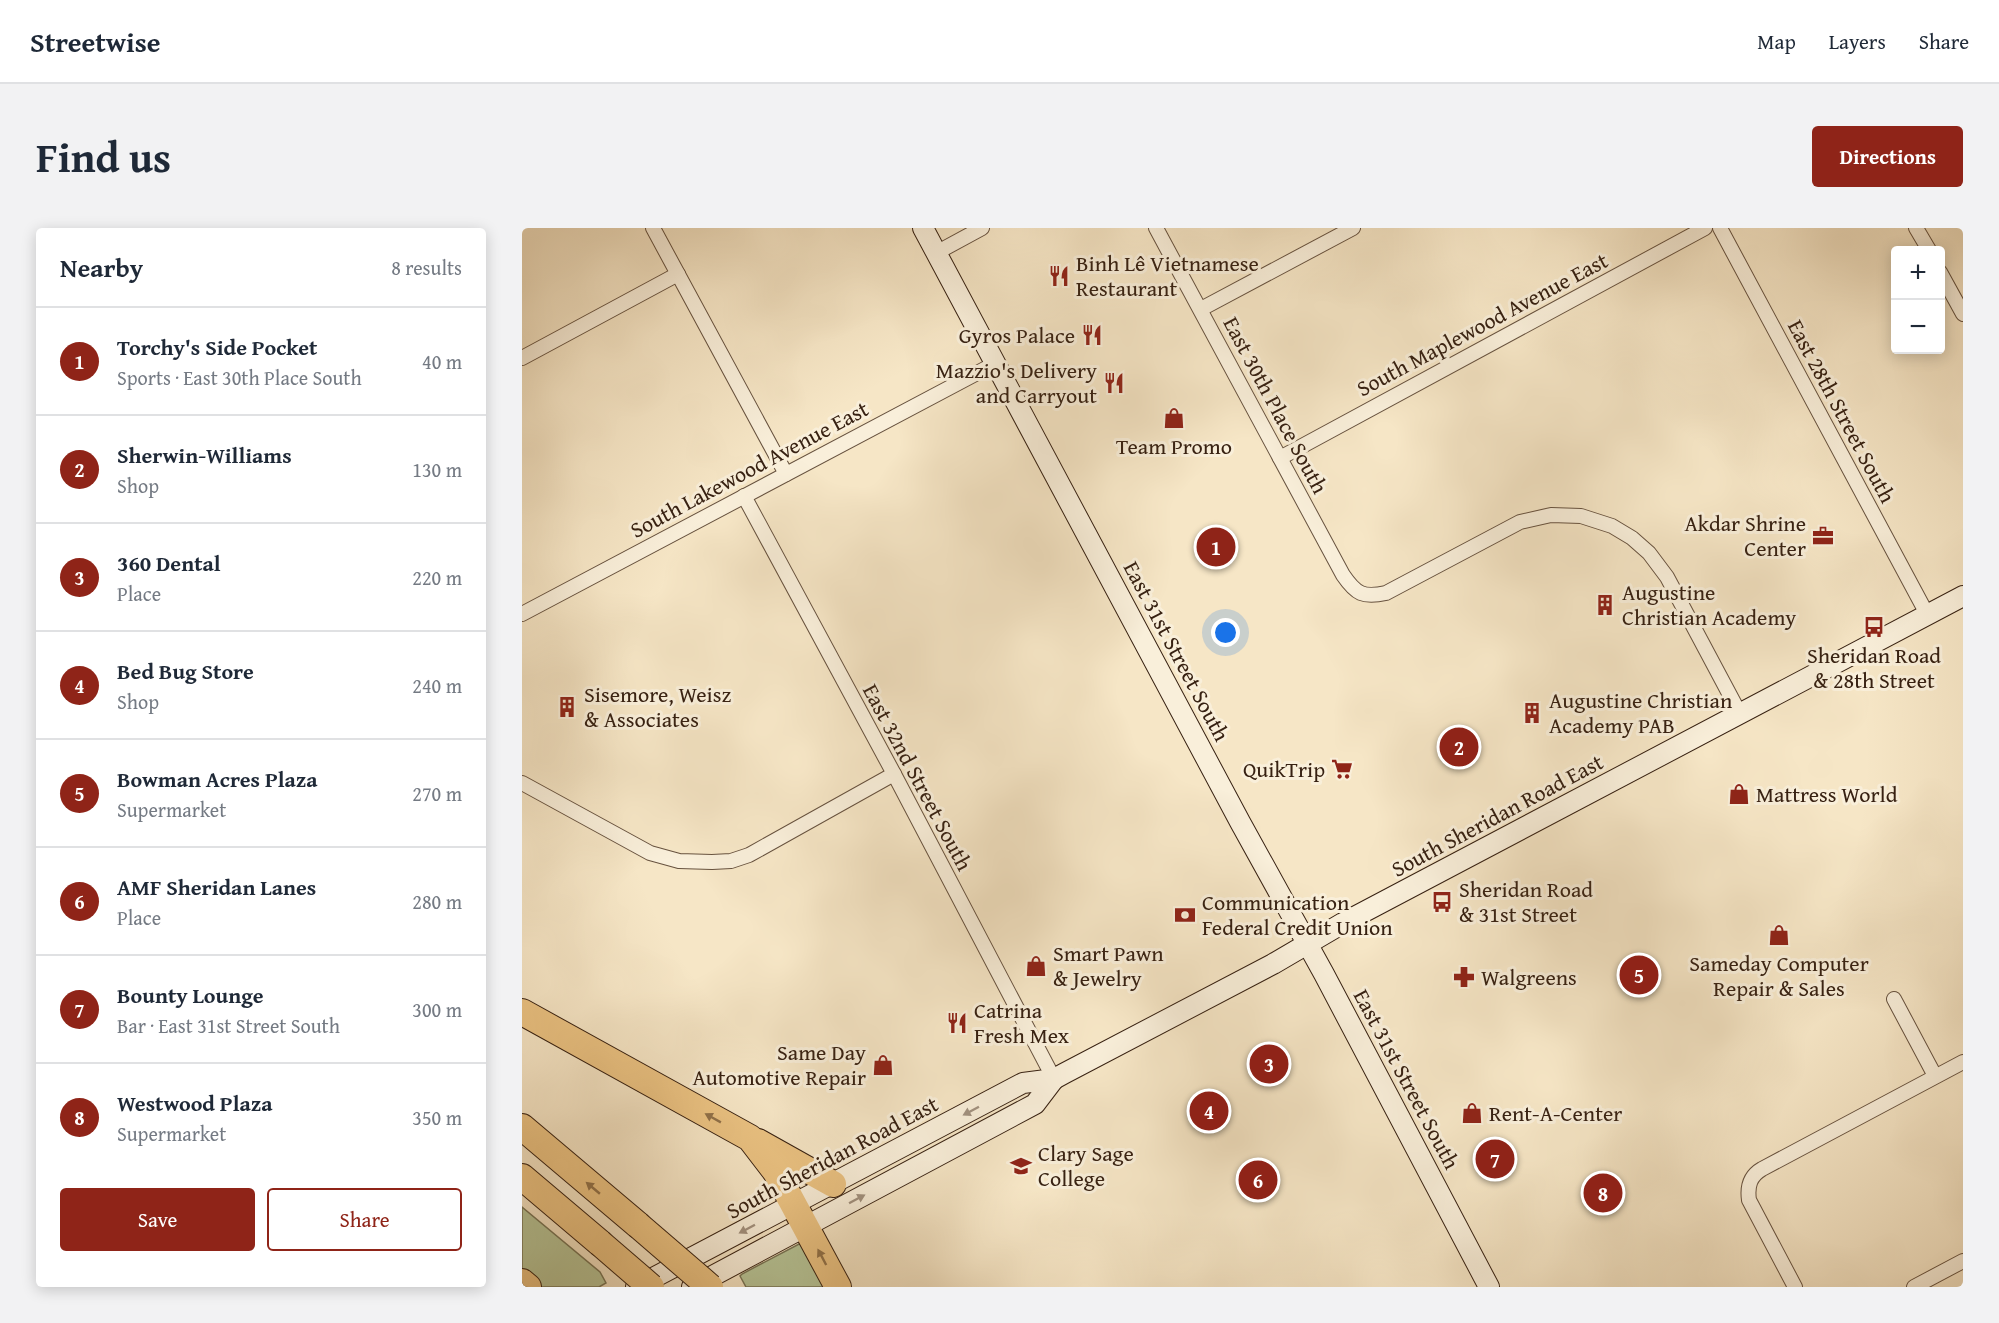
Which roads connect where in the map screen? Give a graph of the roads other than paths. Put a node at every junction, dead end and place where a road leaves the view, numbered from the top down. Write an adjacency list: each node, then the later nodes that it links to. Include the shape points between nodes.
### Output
1 (653, 228): 12 (street)
2 (923, 228): 11 (main road, East 31st Street South)
3 (982, 228): 9 (street)
4 (1156, 228): 14 (street, East 30th Place South)
5 (1353, 228): 14 (street)
6 (1705, 228): 18 (street, South Maplewood Avenue East)
7 (1720, 228): 23 (street, East 28th Street South)
8 (1917, 228): 10 (street)
9 (965, 232): 11 (street)
10 (1927, 246)
11 (936, 253): 17 (main road, East 31st Street South)
12 (678, 274): 16 (street); 19 (street)
13 (1945, 280): 15 (street)
14 (1201, 309): 18 (street, East 30th Place South)
15 (1963, 314)
16 (522, 358)
17 (996, 363): 19 (street, South Lakewood Avenue East); 27 (main road, East 31st Street South)
18 (1280, 458): 24 (street, East 30th Place South, via 1342,575 1365,595 1386,593 1503,531 1536,518 1567,514 1612,526 1632,538 1667,577)
19 (786, 474): 20 (street, South Lakewood Avenue East)
20 (744, 496): 22 (street, South Lakewood Avenue East); 25 (street, East 32nd Street South)
21 (1963, 596): 23 (main road, South Sheridan Road East)
22 (522, 614)
23 (1928, 614): 24 (main road, South Sheridan Road East)
24 (1740, 714): 27 (main road, South Sheridan Road East)
25 (894, 774): 26 (street, via 749,855 712,862 679,861 650,853); 32 (street, East 32nd Street South)
26 (522, 783)
27 (1306, 944): 32 (main road, South Sheridan Road East); 47 (main road, East 31st Street South)
28 (1894, 999): 31 (street)
29 (522, 1012): 34 (highway, one-way to 29)
30 (1963, 1062): 31 (street)
31 (1935, 1076): 48 (street, via 1762,1169 1749,1182 1749,1200)
32 (1054, 1079): 36 (main road, South Sheridan Road East, one-way to 36, via 1023,1083); 38 (main road, South Sheridan Road East, one-way to 32, via 1035,1104)
33 (522, 1127): 45 (highway, one-way to 33, bridge)
34 (750, 1138): 36 (highway); 37 (highway)
35 (522, 1177): 43 (highway, bridge)
36 (833, 1184): 37 (main road, South Sheridan Road East)
37 (794, 1204): 38 (highway); 42 (main road, South Sheridan Road East, one-way to 42)
38 (806, 1227): 44 (main road, South Sheridan Road East); 46 (highway, one-way to 38)
39 (1963, 1261): 49 (street)
40 (522, 1282): 41 (highway)
41 (528, 1287)
42 (636, 1287)
43 (651, 1287)
44 (692, 1287)
45 (710, 1287)
46 (838, 1287)
47 (1489, 1287)
48 (1795, 1287)
49 (1914, 1287)

